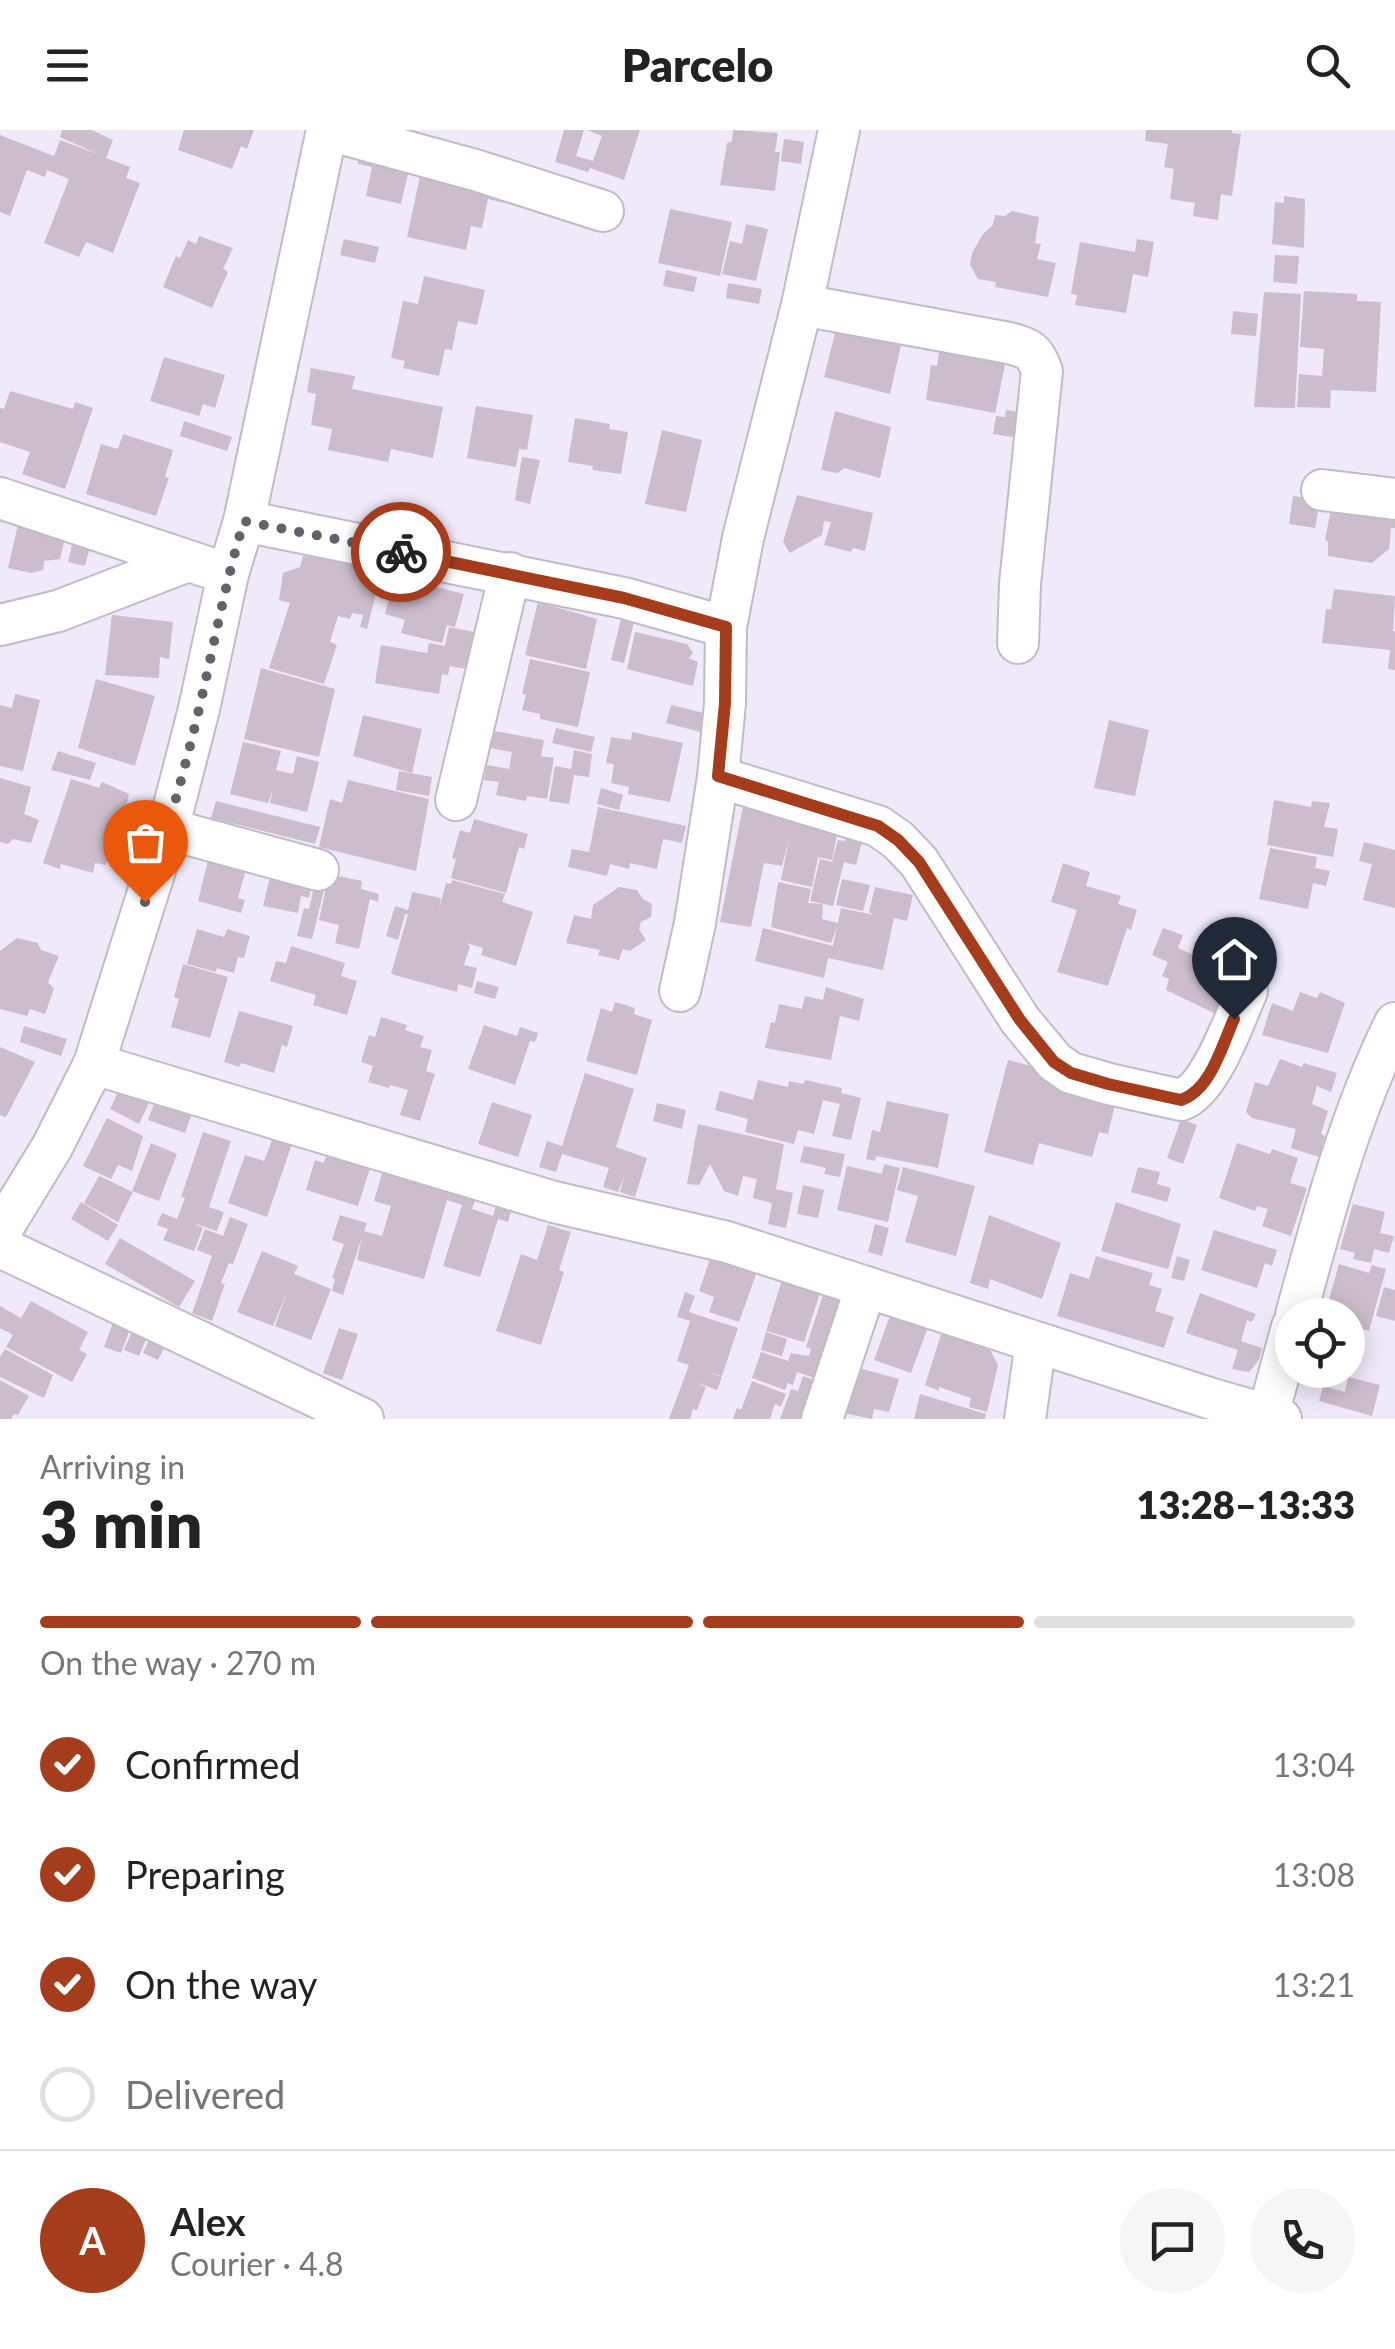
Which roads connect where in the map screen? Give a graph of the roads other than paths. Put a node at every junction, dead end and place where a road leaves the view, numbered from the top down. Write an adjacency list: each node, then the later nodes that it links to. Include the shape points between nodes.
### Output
1 (328, 130): 3 (street); 8 (street)
2 (840, 130): 4 (street)
3 (603, 211)
4 (802, 305): 13 (street); 14 (street, via 1029,348 1036,357 1042,371)
5 (1322, 490): 7 (street)
6 (0, 498): 9 (street)
7 (1395, 499)
8 (244, 521): 10 (street); 11 (street)
9 (188, 561): 11 (street); 12 (street, via 58,611)
10 (510, 573): 13 (street); 16 (street)
11 (228, 574): 17 (street)
12 (0, 625)
13 (726, 627): 15 (street)
14 (1018, 643)
15 (718, 776): 19 (street); 20 (street, via 878,826 898,840 919,862 1020,1020 1071,1073 1181,1100 1191,1096 1210,1074)
16 (456, 800)
17 (168, 829): 18 (street); 22 (street)
18 (318, 870)
19 (680, 991)
20 (1247, 991)
21 (1395, 1022): 26 (street, via 1372,1070)
22 (94, 1064): 23 (street); 25 (street)
23 (0, 1232)
24 (0, 1247): 30 (street)
25 (866, 1287): 27 (street); 31 (street)
26 (1301, 1298)
27 (1036, 1342): 29 (street); 32 (street)
28 (1280, 1388): 29 (street)
29 (1274, 1417)
30 (363, 1419)
31 (822, 1419)
32 (1025, 1419)

